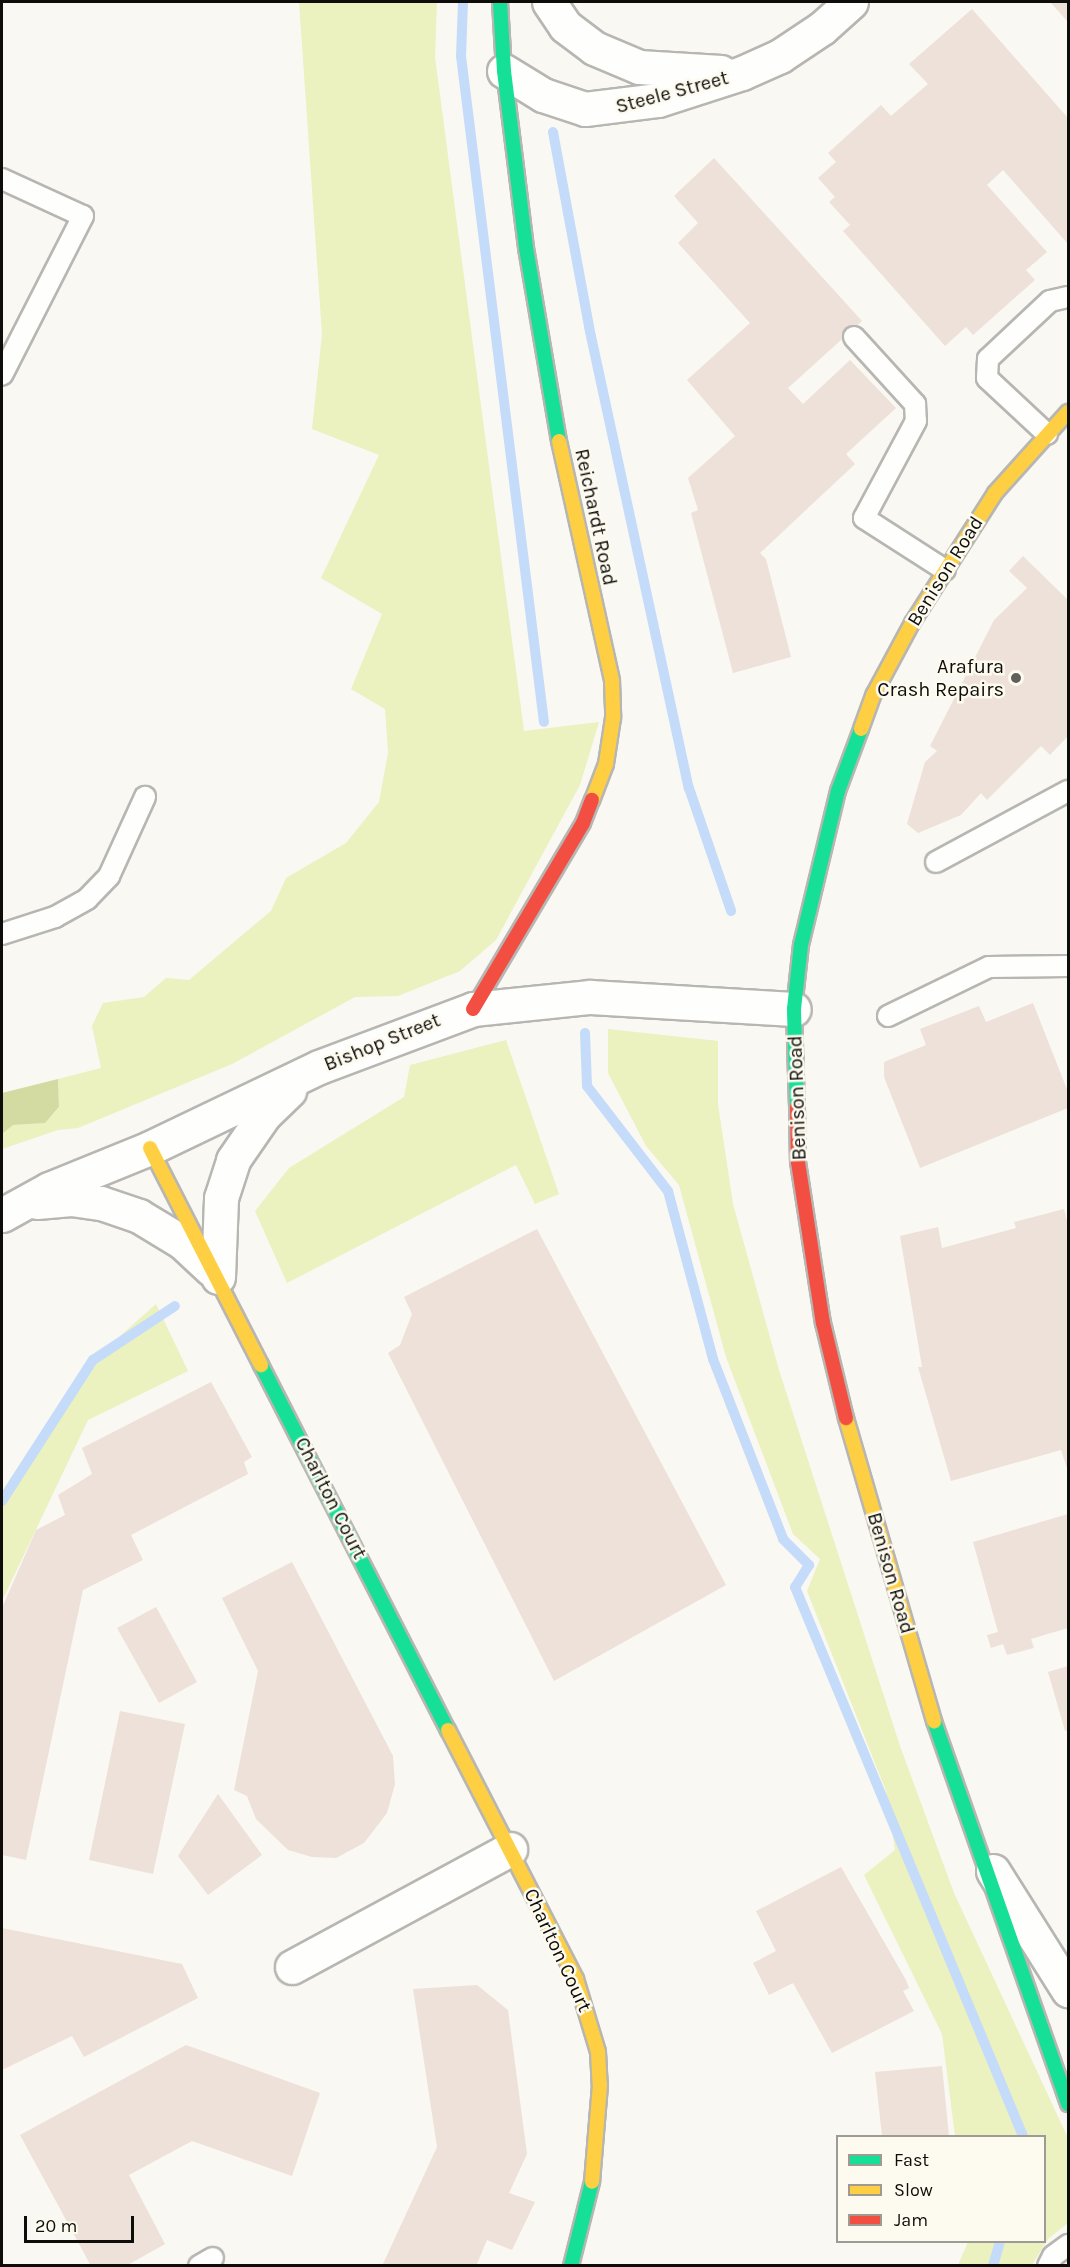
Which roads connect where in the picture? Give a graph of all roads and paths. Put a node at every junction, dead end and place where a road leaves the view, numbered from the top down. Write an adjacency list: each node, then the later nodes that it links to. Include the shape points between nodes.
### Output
1 (500, 2): 4 (street, Reichardt Road)
2 (549, 2): 5 (street, Steele Street, via 565,26 594,48 639,67)
3 (852, 2): 5 (street, Steele Street, via 780,56)
4 (504, 71): 5 (street, Steele Street, via 567,105 602,110 658,100); 18 (street, Reichardt Road, via 527,260 554,416 612,681 613,718 606,764 583,823)
5 (742, 74)
6 (2, 180): 9 (lane, via 83,216)
7 (1068, 297): 11 (lane, via 1050,301 988,359 987,378)
8 (854, 338): 12 (lane, via 915,404 916,422 864,518)
9 (2, 375)
10 (1068, 412): 11 (street, Benison Road)
11 (1047, 434): 12 (street, Benison Road, via 995,493)
12 (945, 570): 19 (street, Benison Road, via 874,694 838,791 801,945)
13 (1068, 791): 15 (lane)
14 (145, 797): 16 (lane, via 109,876 87,899 55,917)
15 (936, 862)
16 (2, 934)
17 (1068, 966): 20 (lane, via 989,967)
18 (473, 1009): 19 (street, Bishop Street, via 590,997); 21 (street, Bishop Street)
19 (794, 1010): 25 (street, Benison Road, via 798,1162 823,1323 844,1413)
20 (888, 1016)
21 (319, 1067): 22 (street, Bishop Street); 24 (street, via 264,1115 233,1160 221,1197)
22 (150, 1148): 23 (street, Bishop Street, via 49,1189); 24 (street, Charlton Court)
23 (5, 1213): 24 (street, via 53,1200 101,1203 162,1228)
24 (218, 1277): 26 (street, Charlton Court)
25 (972, 1835): 28 (street, Benison Road, via 1018,1915); 29 (street, Benison Road)
26 (510, 1849): 27 (street); 31 (street, Charlton Court, via 576,1979 597,2052 600,2133)
27 (292, 1967)
28 (1068, 1990)
29 (1068, 2104)
30 (1068, 2245): 32 (lane)
31 (571, 2265)
32 (1048, 2265)

